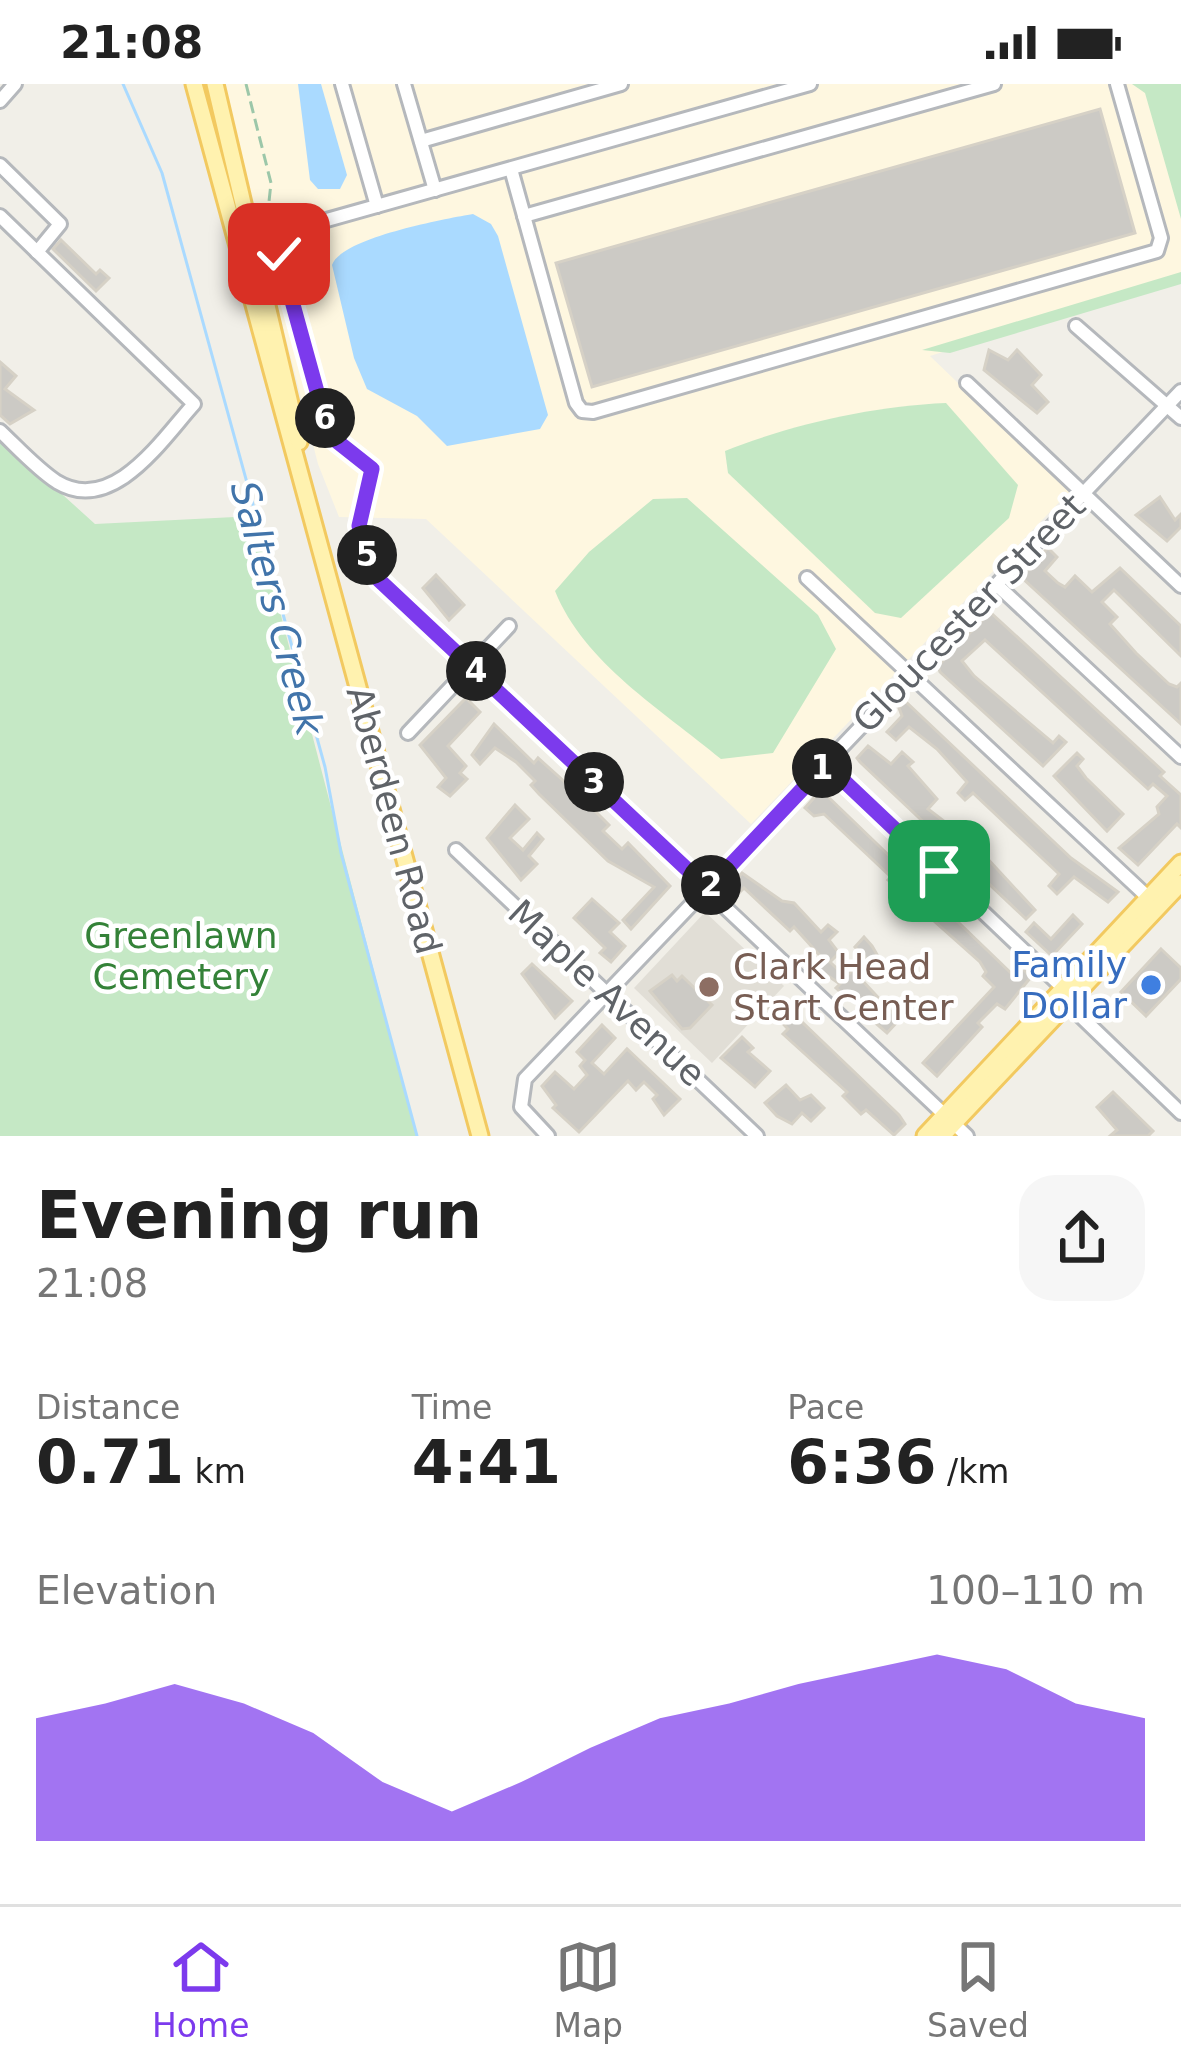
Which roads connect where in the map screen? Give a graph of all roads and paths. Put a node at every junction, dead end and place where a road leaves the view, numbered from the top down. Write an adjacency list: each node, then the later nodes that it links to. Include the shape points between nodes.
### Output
1 (15, 84): 11 (street)
2 (194, 84): 20 (main road, Aberdeen Road)
3 (215, 84): 20 (main road, Aberdeen Road)
4 (247, 84): 19 (path, via 271,183)
5 (342, 84): 16 (street)
6 (404, 84): 12 (street)
7 (621, 84): 12 (street)
8 (810, 84): 14 (street)
9 (994, 84): 18 (street)
10 (1118, 84): 18 (street, via 1162,238 1157,251 593,412 576,404)
11 (0, 101)
12 (422, 140): 15 (street)
13 (0, 165): 21 (street, via 60,224)
14 (511, 169): 15 (street); 18 (street)
15 (435, 190): 16 (street)
16 (377, 206): 20 (street)
17 (0, 216): 21 (street)
18 (524, 216)
19 (267, 220)
20 (244, 243): 48 (main road, Aberdeen Road, via 289,381 310,504)
21 (37, 252): 28 (street, via 194,404 124,480 78,487 57,482)
22 (279, 254): 29 (path, via 329,435)
23 (1076, 326): 26 (street)
24 (968, 383): 30 (street)
25 (1181, 391): 26 (street, Gloucester Street)
26 (1167, 405): 27 (street); 30 (street, Gloucester Street)
27 (1181, 418)
28 (0, 431)
29 (372, 469): 35 (street, via 358,520 373,569)
30 (1084, 493): 32 (street, Gloucester Street); 33 (street)
31 (807, 578): 36 (street)
32 (997, 585): 36 (street, Gloucester Street); 38 (street)
33 (1181, 586)
34 (508, 626): 35 (street)
35 (472, 667): 37 (street); 42 (street)
36 (910, 673): 39 (street, Gloucester Street); 43 (street)
37 (408, 733)
38 (1181, 757)
39 (826, 764): 42 (street, Gloucester Street); 45 (street)
40 (456, 850): 44 (street, Maple Avenue)
41 (1179, 875): 43 (main road)
42 (708, 889): 44 (street, Gloucester Street); 47 (street)
43 (1153, 902): 45 (main road)
44 (608, 993): 49 (street, Gloucester Street, via 525,1079 520,1107); 50 (street, Maple Avenue)
45 (1065, 996): 46 (street); 47 (main road)
46 (1181, 1113)
47 (947, 1125): 51 (main road); 52 (street)
48 (480, 1136)
49 (548, 1136)
50 (758, 1136)
51 (925, 1136)
52 (967, 1136)

